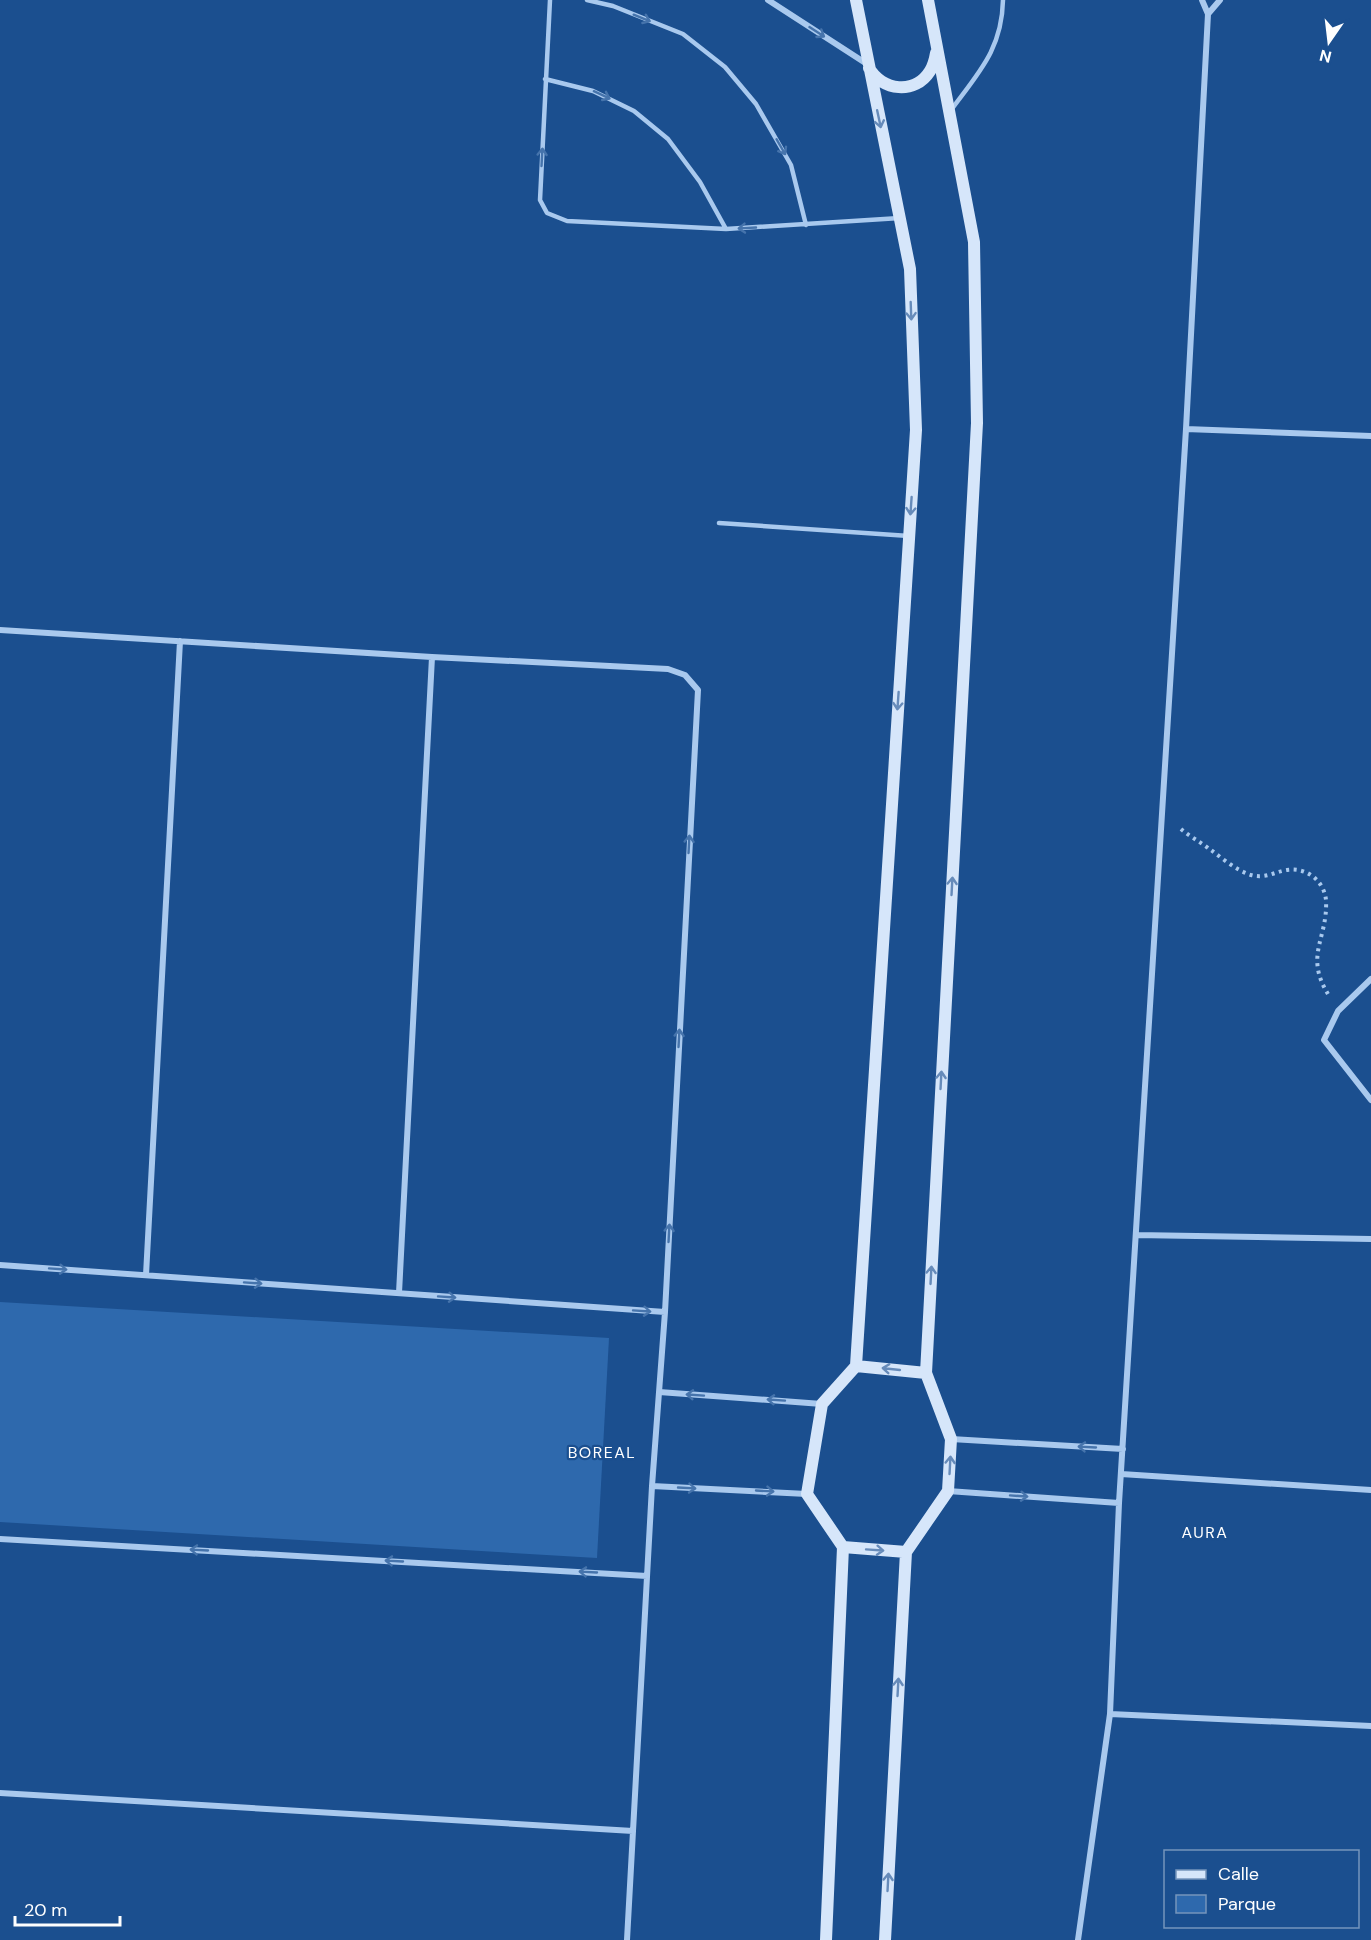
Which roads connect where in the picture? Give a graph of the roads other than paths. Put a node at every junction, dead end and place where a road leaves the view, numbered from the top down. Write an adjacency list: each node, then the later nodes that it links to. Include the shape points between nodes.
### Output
1 (550, 0): 12 (lane)
2 (587, 0): 15 (lane, one-way to 15, via 613,6 683,34 725,67 756,104 791,165)
3 (768, 0): 11 (street, one-way to 11)
4 (856, 0): 11 (street)
5 (928, 0): 10 (street)
6 (1003, 0): 13 (lane, via 997,41)
7 (1202, 0): 9 (street)
8 (1220, 0): 9 (street)
9 (1208, 14): 17 (street)
10 (937, 51): 11 (street, via 931,70 907,87 887,85); 13 (street)
11 (867, 64): 14 (street, one-way to 14)
12 (545, 79): 16 (lane, one-way to 16, via 593,91 634,111 668,139 700,183); 16 (lane, one-way to 12, via 567,221 547,213 540,200)
13 (950, 112): 33 (street, one-way to 13, via 976,423 974,243)
14 (900, 218): 15 (lane); 20 (street, one-way to 20, via 910,269 916,430)
15 (806, 225): 16 (lane, one-way to 16)
16 (726, 229)
17 (1186, 429): 18 (street); 26 (street)
18 (1371, 436)
19 (719, 523): 20 (lane)
20 (909, 536): 32 (street, one-way to 32)
21 (0, 630): 22 (street)
22 (180, 641): 23 (street); 29 (street)
23 (432, 657): 30 (street); 31 (street, one-way to 23, via 698,690 685,675 668,669)
24 (1371, 979): 25 (street, via 1338,1011 1324,1040)
25 (1371, 1100)
26 (1136, 1235): 27 (street); 37 (street)
27 (1371, 1239)
28 (0, 1265): 29 (street, one-way to 29)
29 (146, 1275): 30 (street, one-way to 30)
30 (399, 1293): 31 (street, one-way to 31)
31 (664, 1312): 34 (street)
32 (856, 1366): 33 (street, one-way to 32); 35 (street)
33 (926, 1373): 36 (street)
34 (659, 1392): 35 (street, one-way to 34); 39 (street)
35 (822, 1404): 42 (street)
36 (951, 1439): 37 (street, one-way to 36); 41 (street, one-way to 36)
37 (1123, 1449): 38 (street)
38 (1121, 1474): 40 (street); 43 (street)
39 (652, 1486): 42 (street, one-way to 42); 47 (street)
40 (1371, 1490)
41 (948, 1491): 43 (street, one-way to 43); 46 (street)
42 (807, 1494): 45 (street)
43 (1119, 1503): 48 (street)
44 (0, 1539): 47 (street, one-way to 44)
45 (843, 1547): 46 (street, one-way to 46); 53 (street)
46 (906, 1552): 54 (street, one-way to 46)
47 (647, 1576): 51 (street)
48 (1110, 1714): 49 (street); 55 (street)
49 (1371, 1726)
50 (0, 1793): 51 (street)
51 (633, 1831): 52 (street)
52 (627, 1940)
53 (826, 1940)
54 (885, 1940)
55 (1078, 1940)

